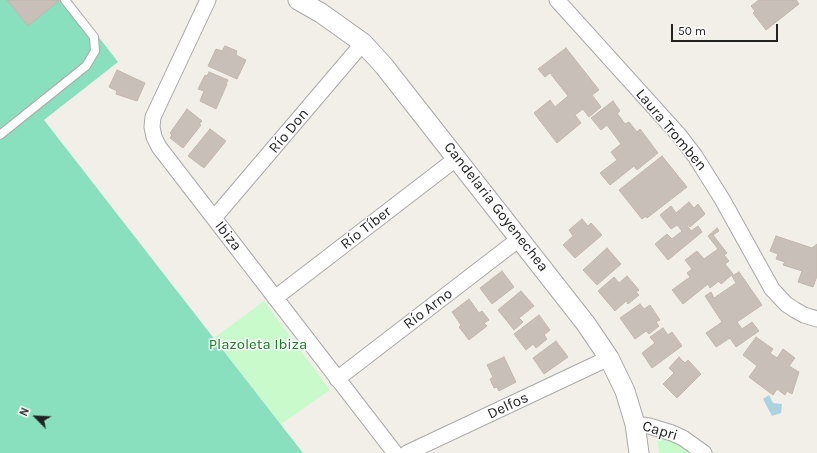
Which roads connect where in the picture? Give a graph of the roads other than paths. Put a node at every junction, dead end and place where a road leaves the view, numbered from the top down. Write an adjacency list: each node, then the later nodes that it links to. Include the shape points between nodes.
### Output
1 (65, 0): 6 (lane, via 94,37 95,50 86,66)
2 (208, 0): 8 (street, Ibiza, via 160,100 153,116 152,127 159,147)
3 (298, 0): 5 (street, Candelaria Goyenechea)
4 (557, 0): 11 (street, Laura Tromben, via 695,156 772,289 795,310)
5 (363, 43): 7 (street, Candelaria Goyenechea); 8 (street, Río Don)
6 (0, 135)
7 (457, 158): 9 (street, Candelaria Goyenechea); 10 (street, Río Tíber)
8 (214, 218): 10 (street, Ibiza)
9 (519, 239): 12 (street, Candelaria Goyenechea, via 586,324); 13 (street, Río Arno)
10 (275, 298): 13 (street, Ibiza)
11 (817, 319)
12 (609, 358): 14 (street, Candelaria Goyenechea, via 625,391); 16 (street, Delfos)
13 (337, 379): 15 (street, Ibiza)
14 (635, 424): 17 (street, Candelaria Goyenechea); 18 (street, Capri, via 672,433)
15 (395, 453)
16 (407, 453)
17 (639, 453)
18 (704, 453)

